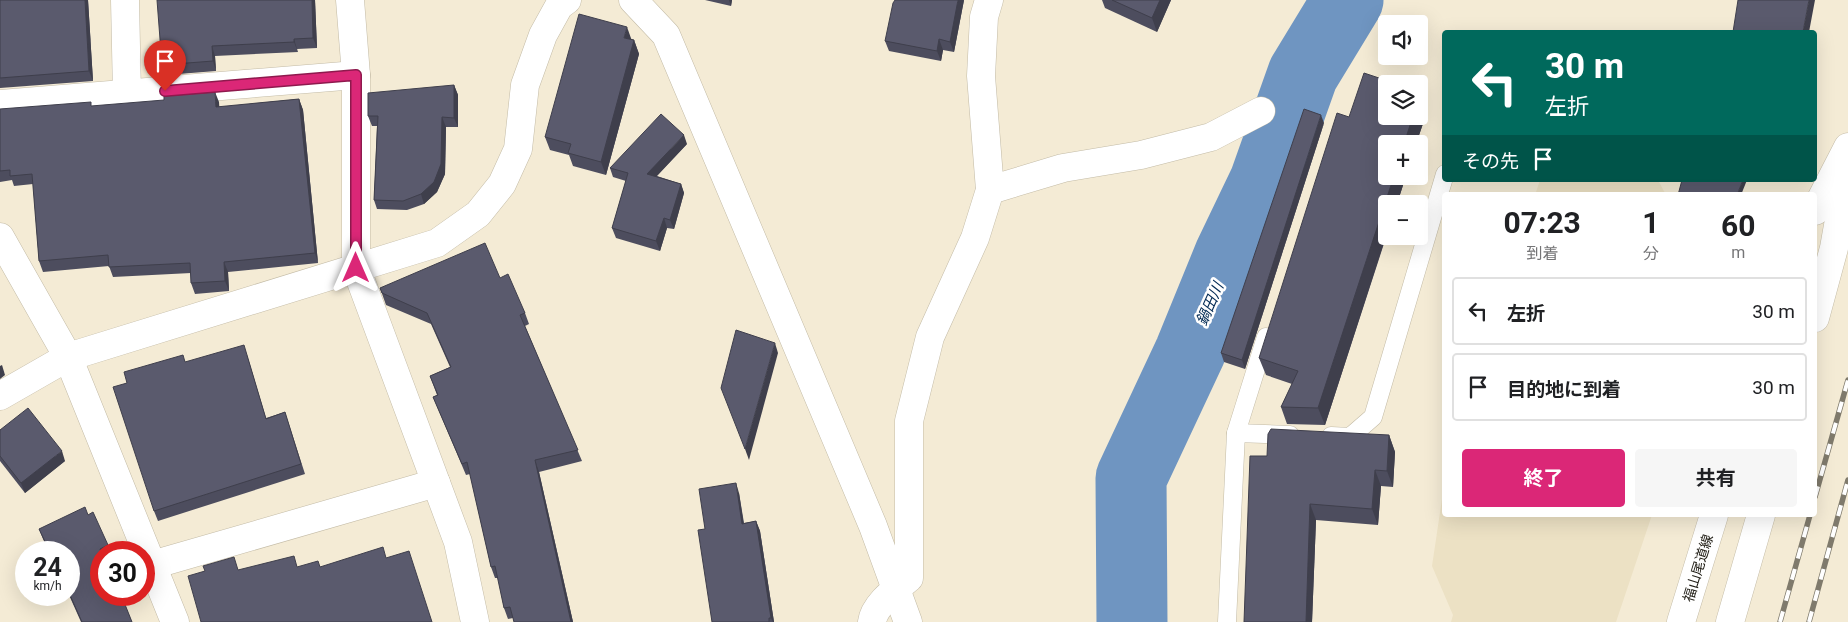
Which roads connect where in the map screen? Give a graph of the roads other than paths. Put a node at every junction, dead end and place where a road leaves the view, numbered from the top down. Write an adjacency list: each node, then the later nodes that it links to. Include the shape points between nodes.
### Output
1 (125, 0): 7 (street)
2 (350, 0): 6 (street)
3 (567, 0): 16 (street, via 559,6 543,34 526,85 518,150 502,184 478,214 437,243)
4 (633, 0): 28 (street, via 666,35 873,526)
5 (989, 0): 13 (street, via 984,17 981,76)
6 (356, 75): 7 (street); 16 (street)
7 (127, 94): 8 (street)
8 (0, 104)
9 (1261, 111): 13 (street, via 1210,137 1141,155 1064,168)
10 (1848, 147): 14 (street)
11 (1848, 169): 17 (street, via 1834,248)
12 (1443, 182): 21 (lane, via 1373,417 1350,437)
13 (990, 190): 28 (street, via 975,238 930,337 909,421 909,578)
14 (1817, 207)
15 (0, 237): 19 (street)
16 (356, 268): 19 (street); 22 (street)
17 (1817, 311)
18 (1272, 320): 21 (lane)
19 (68, 357): 20 (street); 25 (street)
20 (0, 396)
21 (1236, 433): 33 (lane)
22 (436, 483): 26 (street); 30 (street, via 458,542)
23 (1713, 517): 34 (street, 福山尾道線)
24 (1760, 517): 35 (street)
25 (142, 541)
26 (155, 564)
27 (155, 572): 29 (street)
28 (895, 590): 31 (street, via 873,614); 32 (street)
29 (175, 622)
30 (475, 622)
31 (872, 622)
32 (908, 622)
33 (1227, 622)
34 (1681, 622)
35 (1730, 622)

